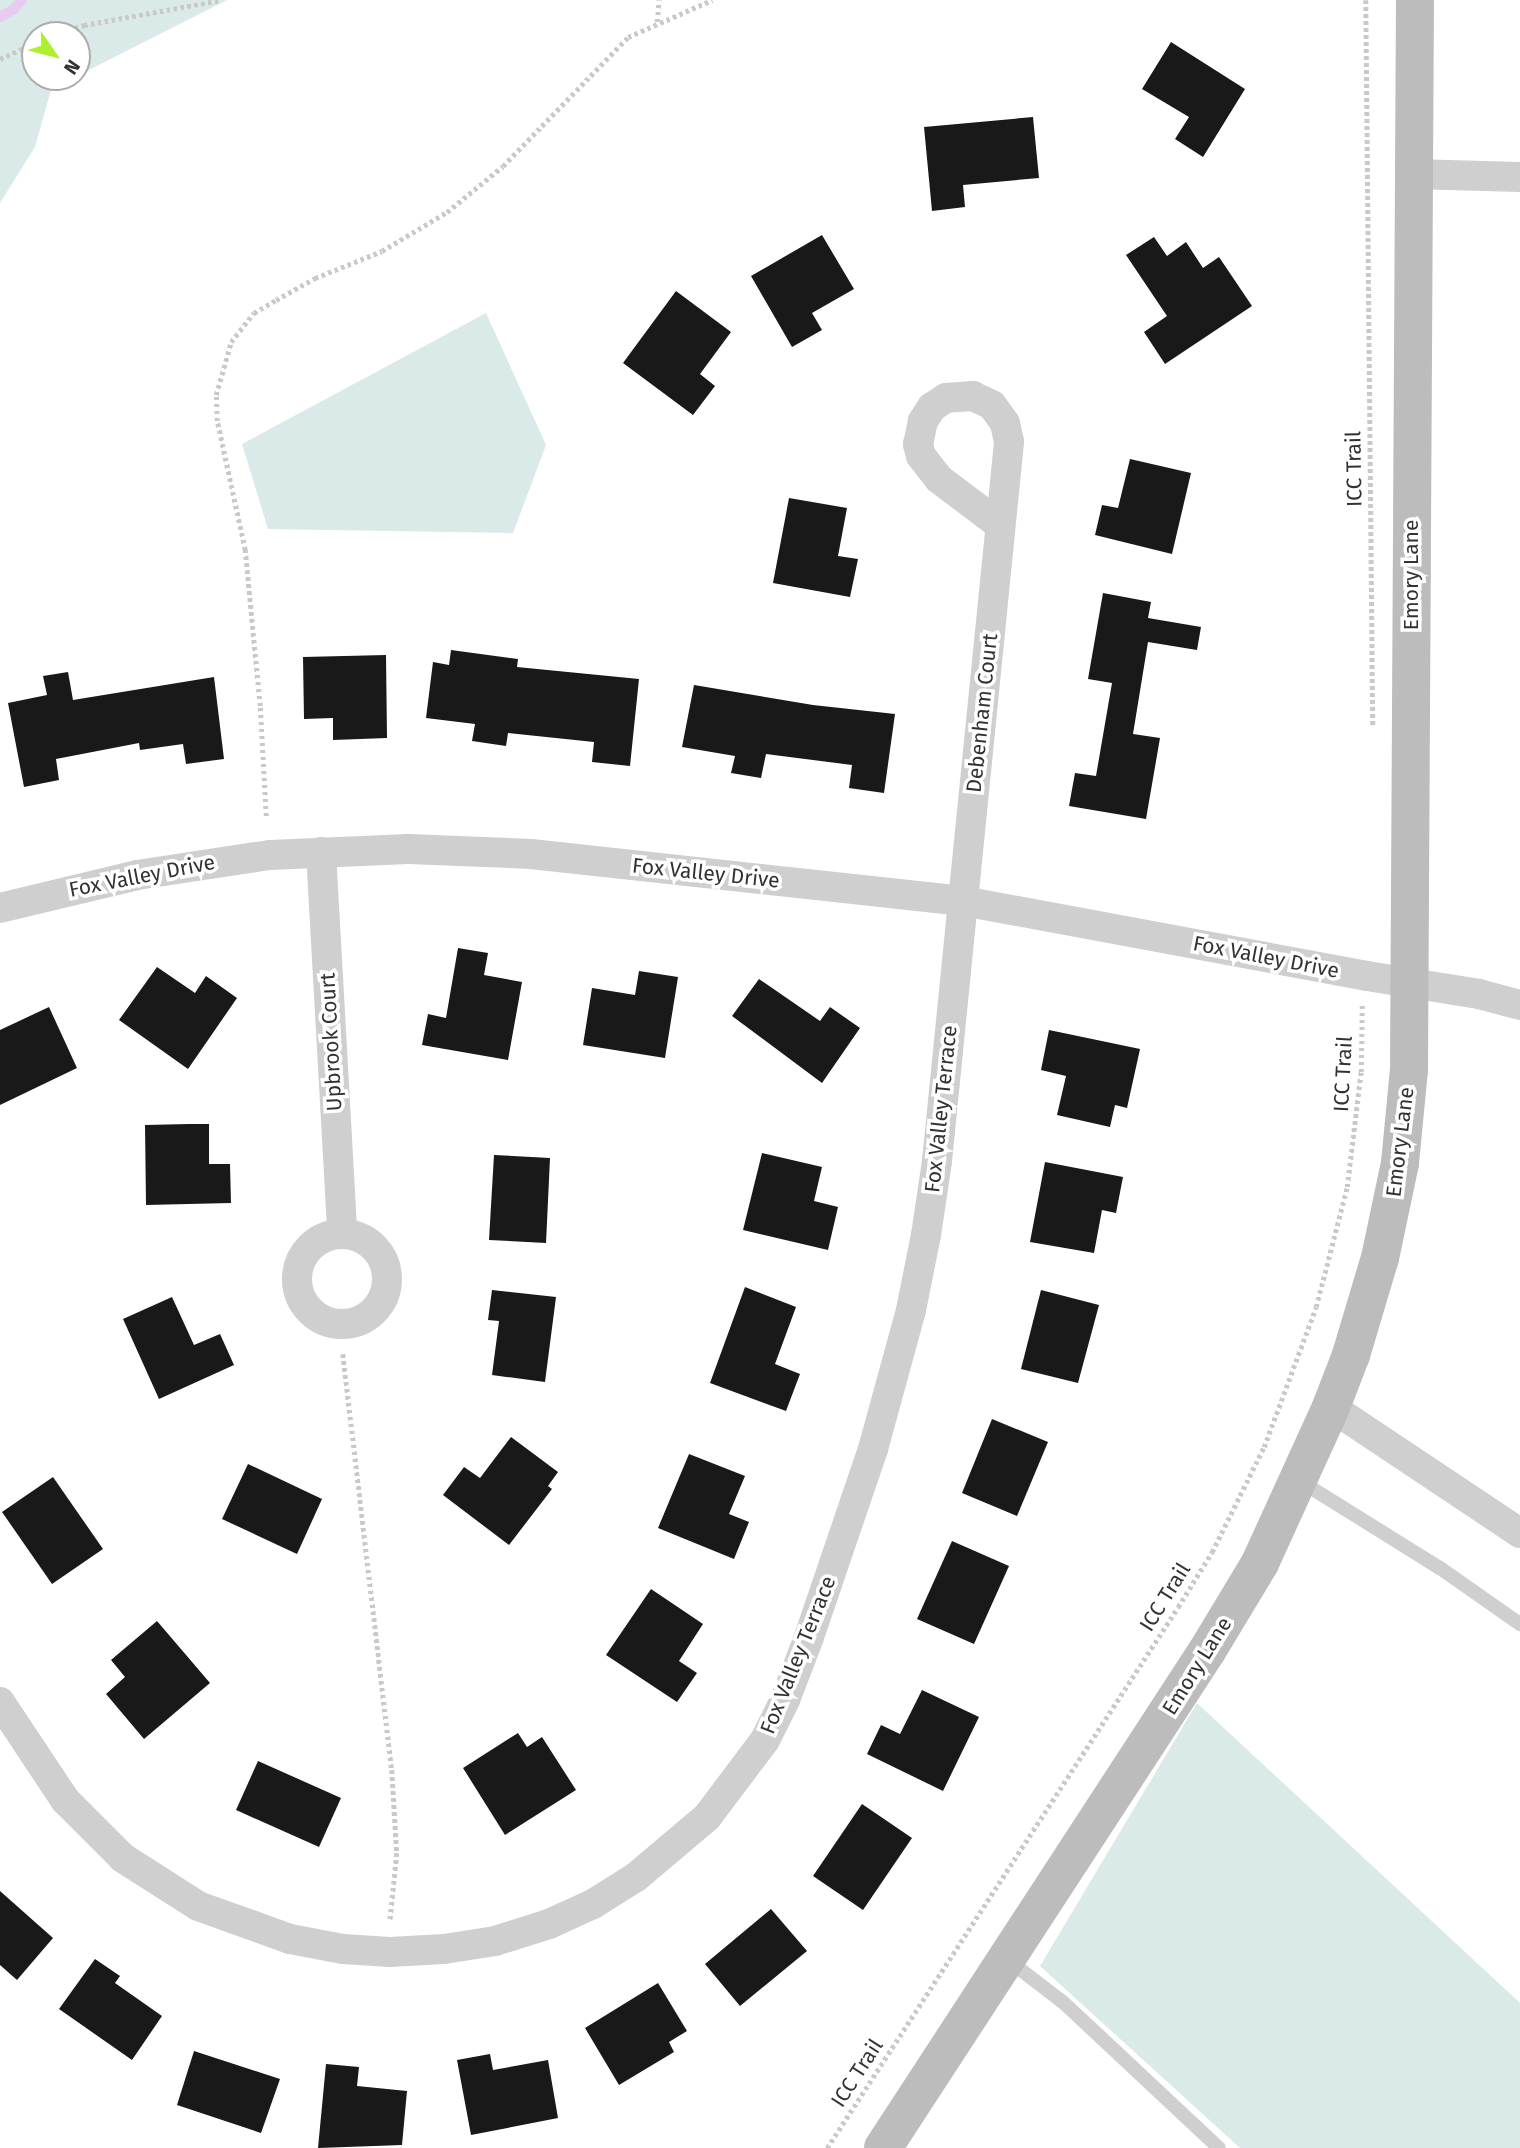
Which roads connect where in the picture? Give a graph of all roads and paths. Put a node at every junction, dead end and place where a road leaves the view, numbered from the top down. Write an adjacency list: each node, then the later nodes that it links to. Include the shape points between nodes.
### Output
1 (221, 0): 7 (path)
2 (659, 0): 6 (path)
3 (712, 0): 6 (path)
4 (1366, 0): 13 (path, ICC Trail)
5 (1415, 0): 10 (street, Emory Lane)
6 (657, 22): 14 (path, via 628,37 475,191 393,245 316,278 254,313 231,342 216,395 217,421 245,550)
7 (91, 24)
8 (21, 49): 9 (path)
9 (0, 59)
10 (1412, 174): 11 (street); 18 (street, Emory Lane)
11 (1520, 177)
12 (1000, 525): 16 (street, Debenham Court)
13 (1373, 738)
14 (266, 816)
15 (321, 852): 16 (street, Fox Valley Drive, via 531,853); 17 (street, Fox Valley Drive, via 200,864); 21 (street, Upbrook Court)
16 (963, 901): 18 (street, Fox Valley Drive); 27 (street, Fox Valley Terrace, via 926,1235 873,1449 785,1700 738,1780 674,1848 593,1904 495,1941 444,1950 390,1952 290,1939 198,1906 122,1858 65,1800)
17 (0, 908)
18 (1410, 983): 20 (street, Fox Valley Drive, via 1479,993); 23 (street, Emory Lane, via 1409,1070 1400,1163 1366,1307)
19 (1363, 996): 30 (path, ICC Trail, via 1361,1072 1348,1187 1316,1307 1264,1447 1212,1552 1178,1607)
20 (1520, 1006)
21 (342, 1233)
22 (343, 1354): 28 (path, via 392,1770 397,1853)
23 (1331, 1407): 24 (street, Emory Lane); 25 (street)
24 (1300, 1481): 26 (lane); 29 (street, Emory Lane, via 1207,1651)
25 (1520, 1533)
26 (1520, 1624)
27 (0, 1702)
28 (390, 1922)
29 (1007, 1959): 31 (street, Emory Lane); 32 (lane, via 1064,2003)
30 (827, 2148)
31 (883, 2148)
32 (1219, 2148)

